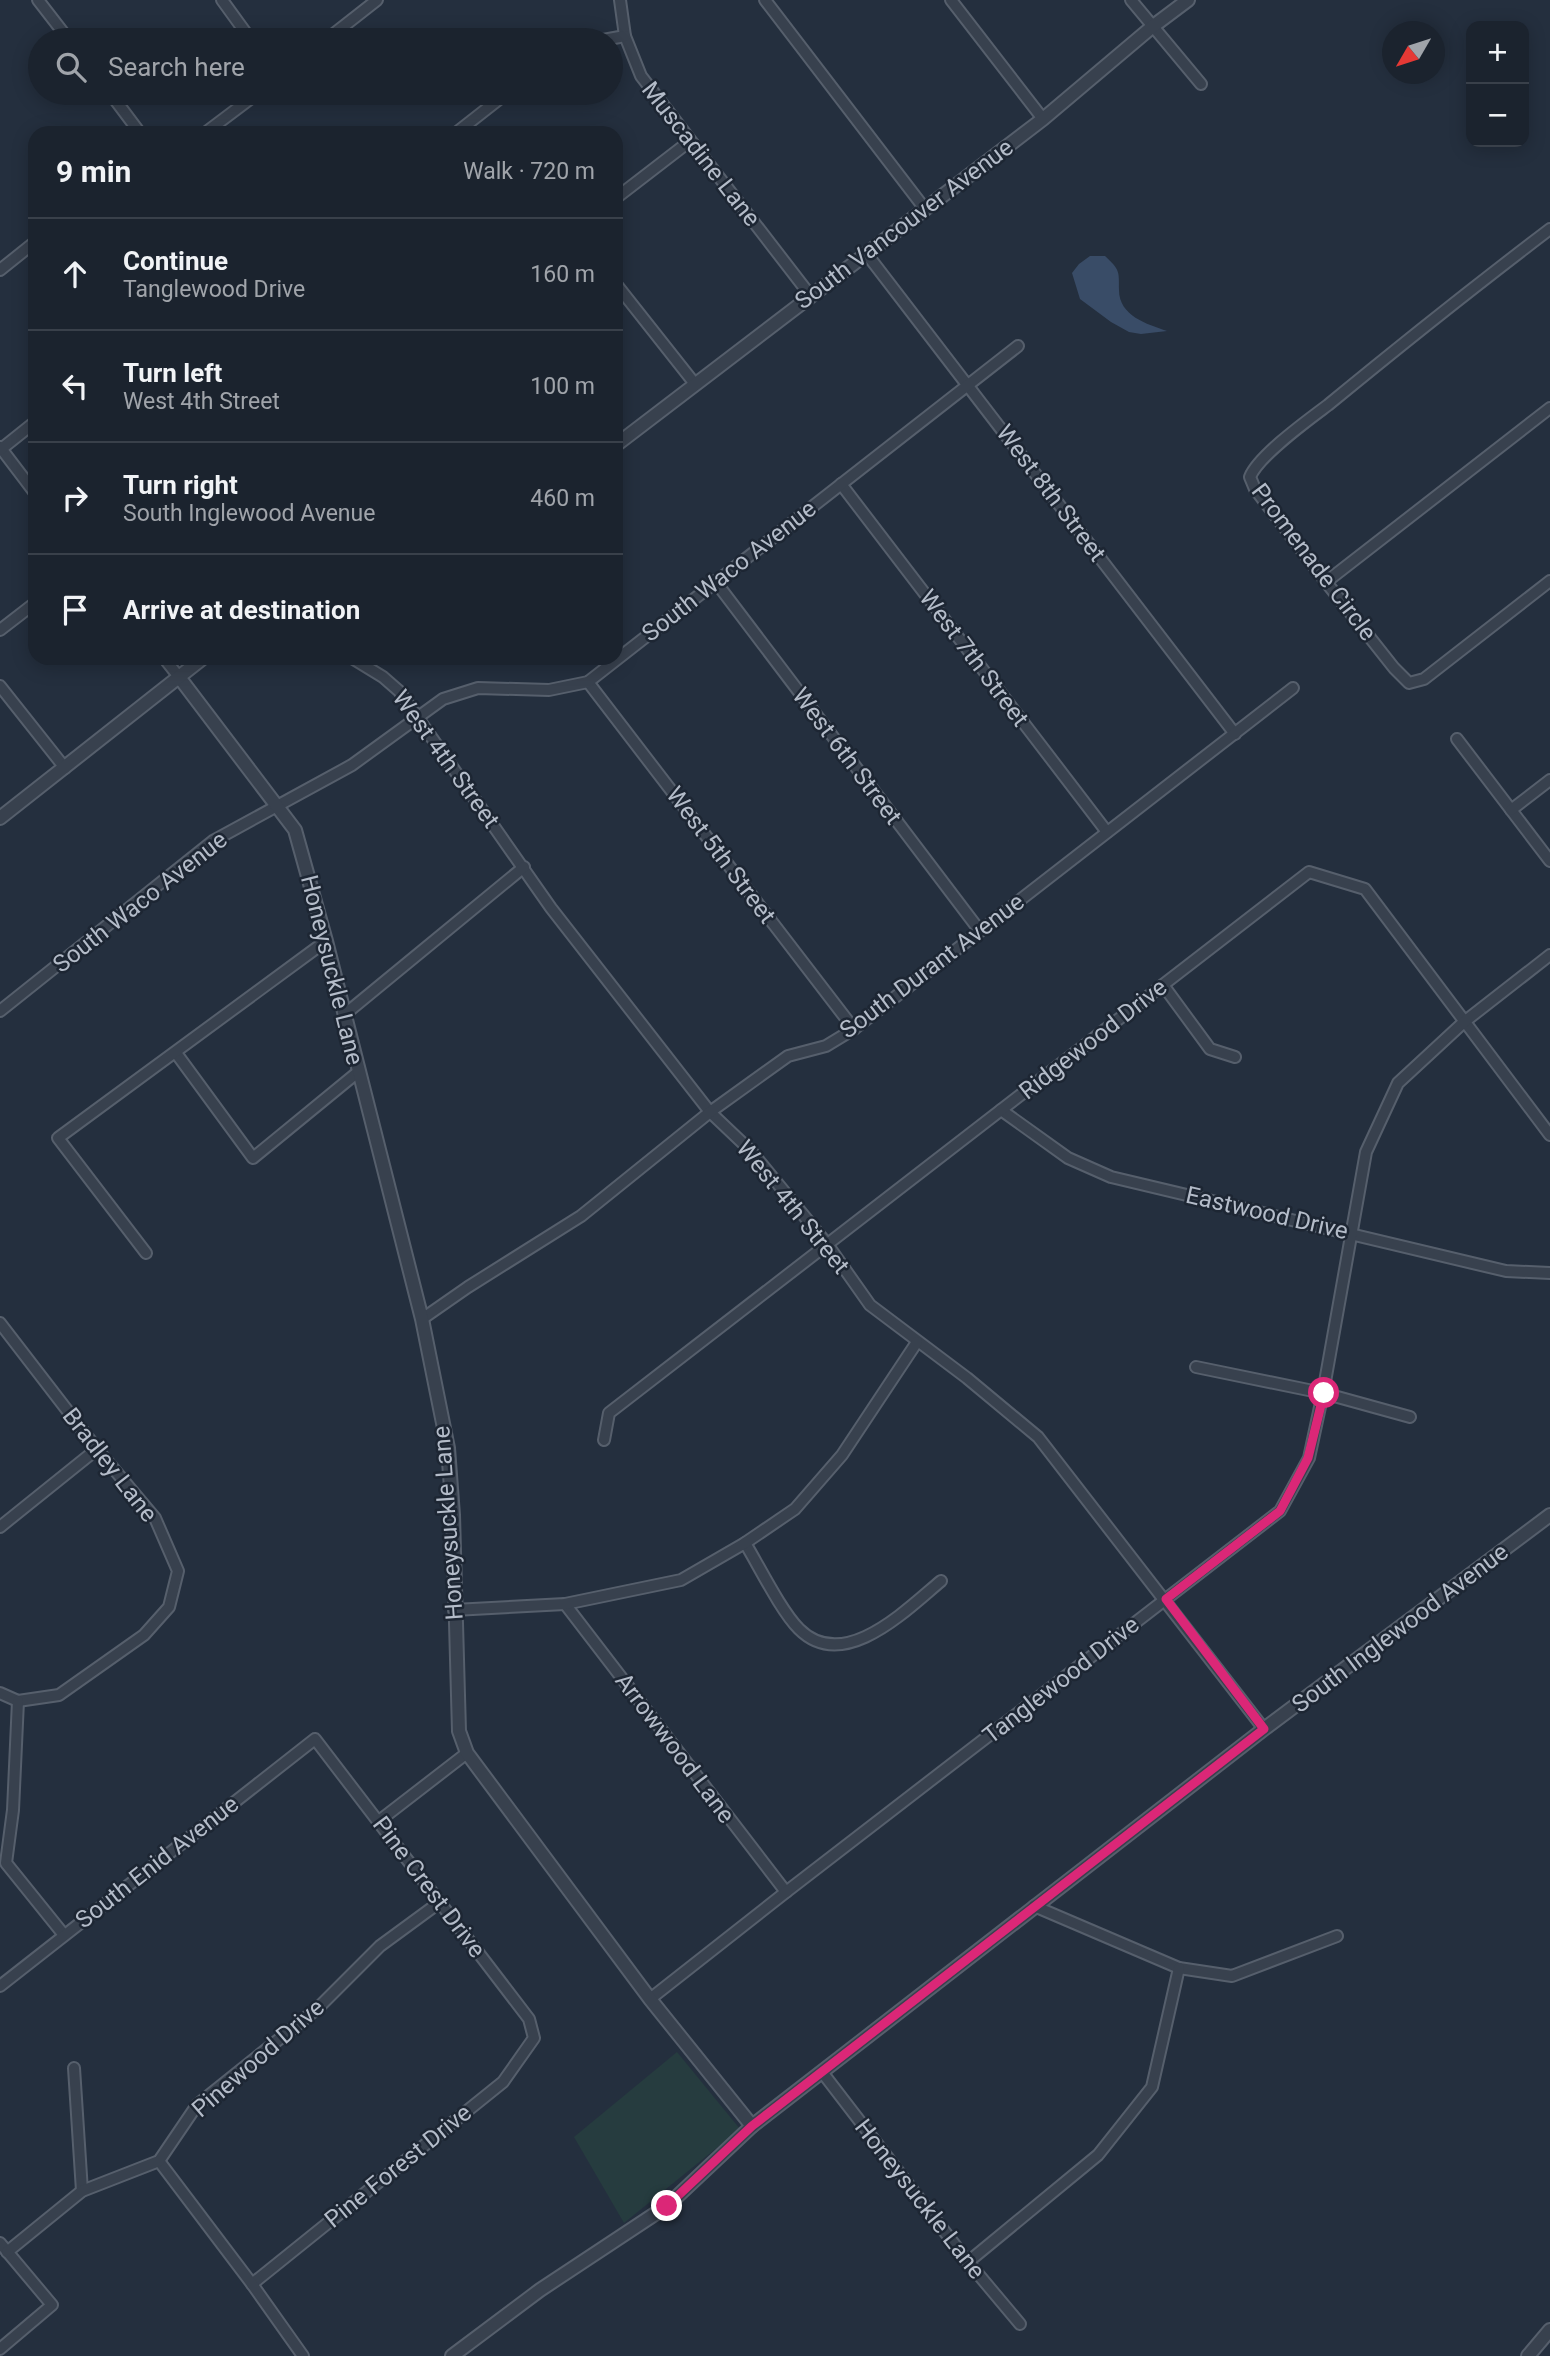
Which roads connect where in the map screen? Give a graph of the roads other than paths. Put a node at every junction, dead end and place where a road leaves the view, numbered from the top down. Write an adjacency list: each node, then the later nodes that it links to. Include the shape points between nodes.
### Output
1 (38, 0): 10 (street)
2 (222, 0): 11 (street)
3 (377, 0): 12 (street)
4 (620, 0): 13 (street, Muscadine Lane)
5 (765, 0): 24 (street)
6 (951, 0): 18 (street)
7 (1131, 0): 9 (street)
8 (1188, 0): 9 (street, South Vancouver Avenue)
9 (1152, 27): 14 (street); 18 (street, South Vancouver Avenue)
10 (60, 28)
11 (242, 28)
12 (341, 28)
13 (625, 36): 22 (street, Muscadine Lane, via 641,76)
14 (1201, 84)
15 (119, 105): 19 (street)
16 (242, 105): 20 (street)
17 (492, 105): 21 (street)
18 (1043, 119): 24 (street, South Vancouver Avenue)
19 (135, 126)
20 (214, 126)
21 (465, 126)
22 (690, 141): 23 (street); 30 (street, Muscadine Lane)
23 (623, 193)
24 (925, 209): 27 (street, South Vancouver Avenue)
25 (1550, 229): 42 (street, Promenade Circle, via 1451,304 1253,468 1250,477 1255,489)
26 (28, 250): 28 (street)
27 (866, 253): 30 (street, South Vancouver Avenue); 33 (street, West 8th Street)
28 (0, 270)
29 (623, 294): 32 (street)
30 (810, 295): 32 (street, South Vancouver Avenue)
31 (1018, 346): 33 (street, South Waco Avenue)
32 (695, 384): 36 (street, South Vancouver Avenue)
33 (968, 385): 39 (street, South Waco Avenue); 55 (street, West 8th Street)
34 (1550, 408): 42 (street)
35 (28, 427): 37 (street)
36 (623, 440)
37 (0, 448): 38 (street)
38 (28, 484)
39 (841, 484): 41 (street, South Waco Avenue); 62 (street, West 7th Street)
40 (1550, 581): 42 (street, Promenade Circle, via 1424,679 1409,683)
41 (715, 582): 45 (street, South Waco Avenue); 65 (street, West 6th Street)
42 (1326, 582)
43 (28, 608): 44 (street)
44 (0, 630)
45 (623, 654)
46 (170, 665): 50 (street)
47 (194, 665): 50 (street)
48 (363, 665): 54 (street, West 4th Street, via 400,691)
49 (609, 665): 51 (street, South Waco Avenue)
50 (179, 677): 57 (street); 59 (street, Honeysuckle Lane)
51 (587, 682): 54 (street, South Waco Avenue, via 549,690 478,688 443,699); 72 (street, West 5th Street)
52 (0, 686): 57 (street)
53 (1293, 688): 55 (street, South Durant Avenue)
54 (419, 717): 59 (street, South Waco Avenue, via 352,765); 64 (street, West 4th Street)
55 (1235, 734): 62 (street, South Durant Avenue)
56 (1457, 740): 60 (street)
57 (65, 768): 61 (street)
58 (1550, 780): 60 (street)
59 (277, 805): 66 (street, Honeysuckle Lane, via 295,830); 69 (street, South Waco Avenue, via 213,841)
60 (1511, 810): 63 (street)
61 (0, 818)
62 (1107, 832): 65 (street, South Durant Avenue)
63 (1550, 861)
64 (524, 867): 70 (street); 77 (street, West 4th Street)
65 (980, 930): 72 (street, South Durant Avenue)
66 (326, 941): 70 (street, Honeysuckle Lane); 73 (street)
67 (1550, 955): 71 (street, Tanglewood Drive)
68 (1163, 985): 71 (street, Ridgewood Drive, via 1309,872 1364,889); 74 (street, via 1210,1049); 76 (street, Ridgewood Drive)
69 (0, 1011)
70 (344, 1015): 75 (street, Honeysuckle Lane)
71 (1464, 1022): 78 (street, Ridgewood Drive); 79 (street, Tanglewood Drive, via 1398,1083 1366,1152)
72 (854, 1029): 77 (street, South Durant Avenue, via 826,1046 788,1056)
73 (176, 1053): 75 (street, via 253,1158); 81 (street, via 58,1138)
74 (1235, 1056)
75 (358, 1072): 83 (street, Honeysuckle Lane)
76 (1001, 1110): 79 (street, Eastwood Drive, via 1068,1158 1111,1177); 80 (street, Ridgewood Drive)
77 (710, 1112): 80 (street, West 4th Street, via 751,1151); 83 (street, South Durant Avenue, via 581,1216)
78 (1550, 1135)
79 (1352, 1233): 82 (street, Eastwood Drive, via 1506,1271); 88 (street, Tanglewood Drive)
80 (827, 1244): 86 (street, West 4th Street, via 870,1305); 90 (street, Ridgewood Drive, via 609,1413)
81 (146, 1253)
82 (1550, 1273)
83 (422, 1319): 98 (street, Honeysuckle Lane, via 448,1448)
84 (0, 1323): 85 (street, Bradley Lane)
85 (5, 1338): 91 (street, Bradley Lane)
86 (917, 1342): 94 (street, via 842,1455 795,1509); 96 (street, West 4th Street, via 1038,1437)
87 (1196, 1367): 88 (street)
88 (1324, 1393): 89 (street); 96 (street, Tanglewood Drive, via 1308,1458 1280,1511)
89 (1410, 1417)
90 (604, 1440)
91 (97, 1449): 93 (street); 100 (street, Bradley Lane, via 155,1518 178,1571 169,1607 145,1634 59,1695)
92 (1550, 1515): 101 (street, South Inglewood Avenue)
93 (0, 1527)
94 (745, 1543): 95 (street, via 800,1630 823,1644 850,1643 875,1634); 97 (street, via 681,1580)
95 (942, 1581)
96 (1166, 1599): 101 (street, West 4th Street); 105 (street, Tanglewood Drive)
97 (565, 1604): 98 (street); 105 (street, Arrowwood Lane)
98 (454, 1610): 103 (street, Honeysuckle Lane, via 459,1731)
99 (0, 1693): 100 (street)
100 (18, 1702): 108 (street, via 6,1863)
101 (1264, 1729): 107 (street, South Inglewood Avenue)
102 (315, 1740): 104 (street, Pine Crest Drive); 108 (street, South Enid Avenue)
103 (467, 1753): 104 (street); 112 (street, Honeysuckle Lane)
104 (379, 1821): 106 (street, Pine Crest Drive)
105 (786, 1892): 112 (street, Tanglewood Drive)
106 (440, 1902): 113 (street, Pine Crest Drive, via 529,2019); 117 (street, Pinewood Drive, via 380,1946 318,2008 197,2105)
107 (1034, 1906): 110 (street); 115 (street, South Inglewood Avenue)
108 (64, 1934): 111 (street, South Enid Avenue)
109 (1337, 1936): 110 (street, via 1233,1976)
110 (1179, 1968): 120 (street, via 1152,2087 1098,2155)
111 (0, 1986)
112 (650, 2000): 116 (street, Honeysuckle Lane)
113 (534, 2038): 121 (street, Pine Forest Drive, via 503,2082)
114 (74, 2068): 118 (street)
115 (822, 2072): 116 (street, South Inglewood Avenue); 120 (street, Honeysuckle Lane)
116 (752, 2126): 126 (street, South Inglewood Avenue, via 667,2206 540,2290)
117 (159, 2161): 118 (street); 121 (street)
118 (82, 2191): 119 (street)
119 (4, 2248): 124 (street, via 52,2305)
120 (968, 2262): 122 (street, Honeysuckle Lane)
121 (252, 2284): 125 (street)
122 (1020, 2324)
123 (1550, 2330): 127 (street)
124 (0, 2349)
125 (303, 2356)
126 (452, 2356)
127 (1528, 2356)

